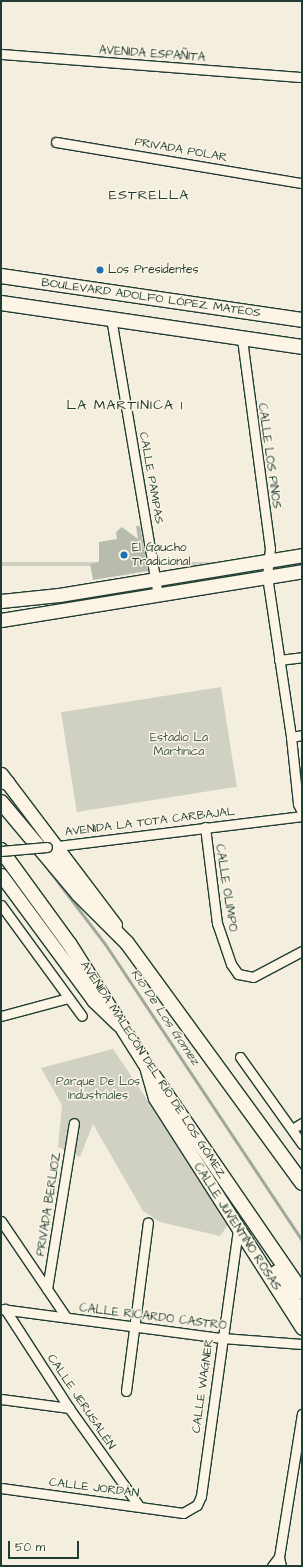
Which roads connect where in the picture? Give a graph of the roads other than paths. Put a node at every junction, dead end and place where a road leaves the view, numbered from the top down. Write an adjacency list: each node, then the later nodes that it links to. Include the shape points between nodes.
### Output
1 (1, 54): 2 (street, AVENIDA ESPAÑITA)
2 (302, 77)
3 (56, 142): 4 (street, PRIVADA POLAR)
4 (302, 183)
5 (1, 276): 8 (main road, BOULEVARD ADOLFO LÓPEZ MATEOS)
6 (1, 303): 7 (main road)
7 (111, 318): 9 (main road); 15 (street, CALLE PAMPAS)
8 (302, 320)
9 (242, 338): 10 (main road); 12 (street, CALLE LOS PINOS)
10 (302, 347)
11 (302, 555): 12 (street)
12 (270, 560): 14 (street, CALLE LOS PINOS); 15 (street)
13 (302, 571): 14 (street)
14 (267, 576): 16 (street); 20 (street, CALLE LOS PINOS)
15 (156, 580): 16 (street, CALLE PAMPAS); 17 (street)
16 (158, 595): 18 (street)
17 (1, 601)
18 (1, 620)
19 (302, 657): 20 (street)
20 (279, 660): 22 (street, CALLE LOS PINOS)
21 (302, 735): 22 (street)
22 (292, 736): 25 (street, CALLE LOS PINOS, via 298,804)
23 (3, 779): 28 (street)
24 (1, 802): 32 (main road, via 79,895)
25 (302, 812)
26 (302, 816): 27 (street, AVENIDA LA TOTA CARBAJAL)
27 (205, 827): 28 (street, AVENIDA LA TOTA CARBAJAL); 33 (street, CALLE OLIMPO, via 217,924 230,964 238,974 253,977)
28 (51, 847): 29 (street, AVENIDA LA TOTA CARBAJAL, bridge); 32 (street)
29 (1, 851): 37 (main road, AVENIDA MALECÓN DEL RÍO DE LOS GÓMEZ, via 70,945)
30 (1, 875): 37 (street, via 93,1000)
31 (1, 905): 34 (street)
32 (127, 943): 44 (main road)
33 (302, 952)
34 (68, 998): 35 (street); 36 (street)
35 (1, 1016)
36 (82, 1016)
37 (123, 1028): 39 (main road, AVENIDA MALECÓN DEL RÍO DE LOS GÓMEZ)
38 (240, 1057): 42 (street)
39 (144, 1062): 45 (main road, AVENIDA MALECÓN DEL RÍO DE LOS GÓMEZ); 48 (street, CALLE JUVENTINO ROSAS, via 155,1098)
40 (74, 1123): 49 (street, PRIVADA BERLIOZ)
41 (302, 1123): 42 (street)
42 (292, 1129): 43 (street)
43 (302, 1144)
44 (302, 1183)
45 (241, 1203): 50 (main road, AVENIDA MALECÓN DEL RÍO DE LOS GÓMEZ); 52 (main road, via 249,1229)
46 (1, 1222): 49 (street)
47 (148, 1222): 54 (street)
48 (238, 1229): 55 (street, CALLE JUVENTINO ROSAS); 56 (street, CALLE WAGNER)
49 (47, 1289): 53 (street)
50 (302, 1292)
51 (3, 1309): 53 (street, CALLE RICARDO CASTRO); 60 (street, CALLE JERUSALÉN)
52 (302, 1316)
53 (66, 1317): 54 (street, CALLE RICARDO CASTRO)
54 (134, 1327): 56 (street, CALLE RICARDO CASTRO); 58 (street)
55 (302, 1328)
56 (222, 1338): 57 (street, CALLE RICARDO CASTRO); 64 (street, CALLE WAGNER, via 201,1496 192,1510)
57 (302, 1344)
58 (126, 1391)
59 (1, 1399): 60 (street)
60 (69, 1408): 63 (street, CALLE JERUSALÉN)
61 (302, 1414): 65 (street)
62 (1, 1488): 63 (street, CALLE JORDÁN)
63 (139, 1506): 64 (street, CALLE JORDÁN)
64 (183, 1513)
65 (280, 1561): 66 (street)
66 (272, 1566)

